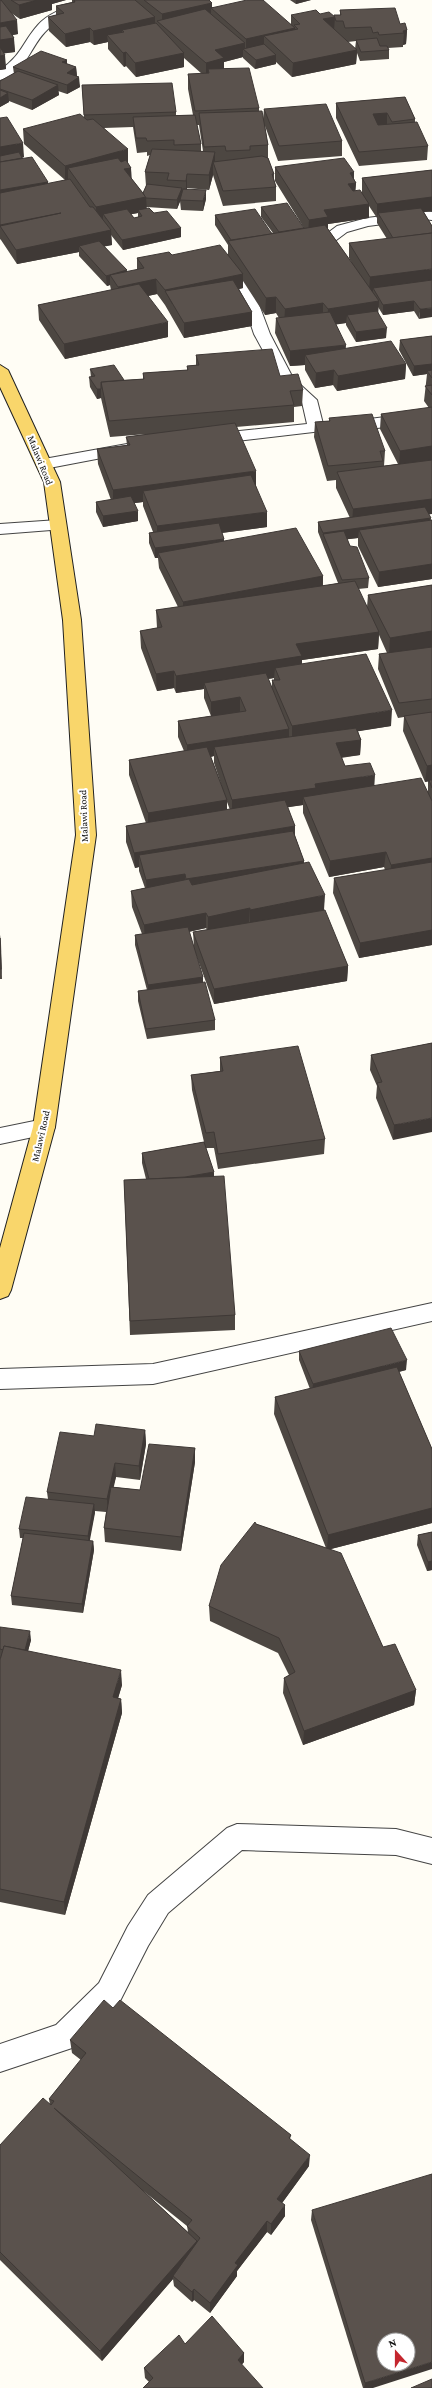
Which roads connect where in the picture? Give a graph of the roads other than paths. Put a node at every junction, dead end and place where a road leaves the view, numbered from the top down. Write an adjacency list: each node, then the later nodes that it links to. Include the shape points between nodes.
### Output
1 (100, 0): 2 (street, via 64,13 43,27 19,63)
2 (0, 76)
3 (432, 216): 4 (street, via 368,222 342,229 330,238)
4 (289, 246)
5 (238, 253): 8 (street, via 223,256 245,286 262,334 288,380 309,400)
6 (0, 370): 11 (main road, Malawi Road)
7 (432, 416): 8 (street, via 361,427)
8 (316, 428): 9 (street)
9 (197, 440)
10 (144, 447): 11 (street)
11 (44, 464): 12 (main road, Malawi Road, via 52,482)
12 (58, 525): 13 (street); 14 (main road, Malawi Road, via 72,620 86,835)
13 (0, 529)
14 (44, 1127): 15 (street); 16 (main road, Malawi Road)
15 (0, 1136)
16 (0, 1290)
17 (432, 1312): 18 (street, via 153,1374)
18 (0, 1379)
19 (432, 1851): 20 (street, via 396,1842 237,1837 158,1904 138,1936 109,1993 65,2037)
20 (0, 2058)

